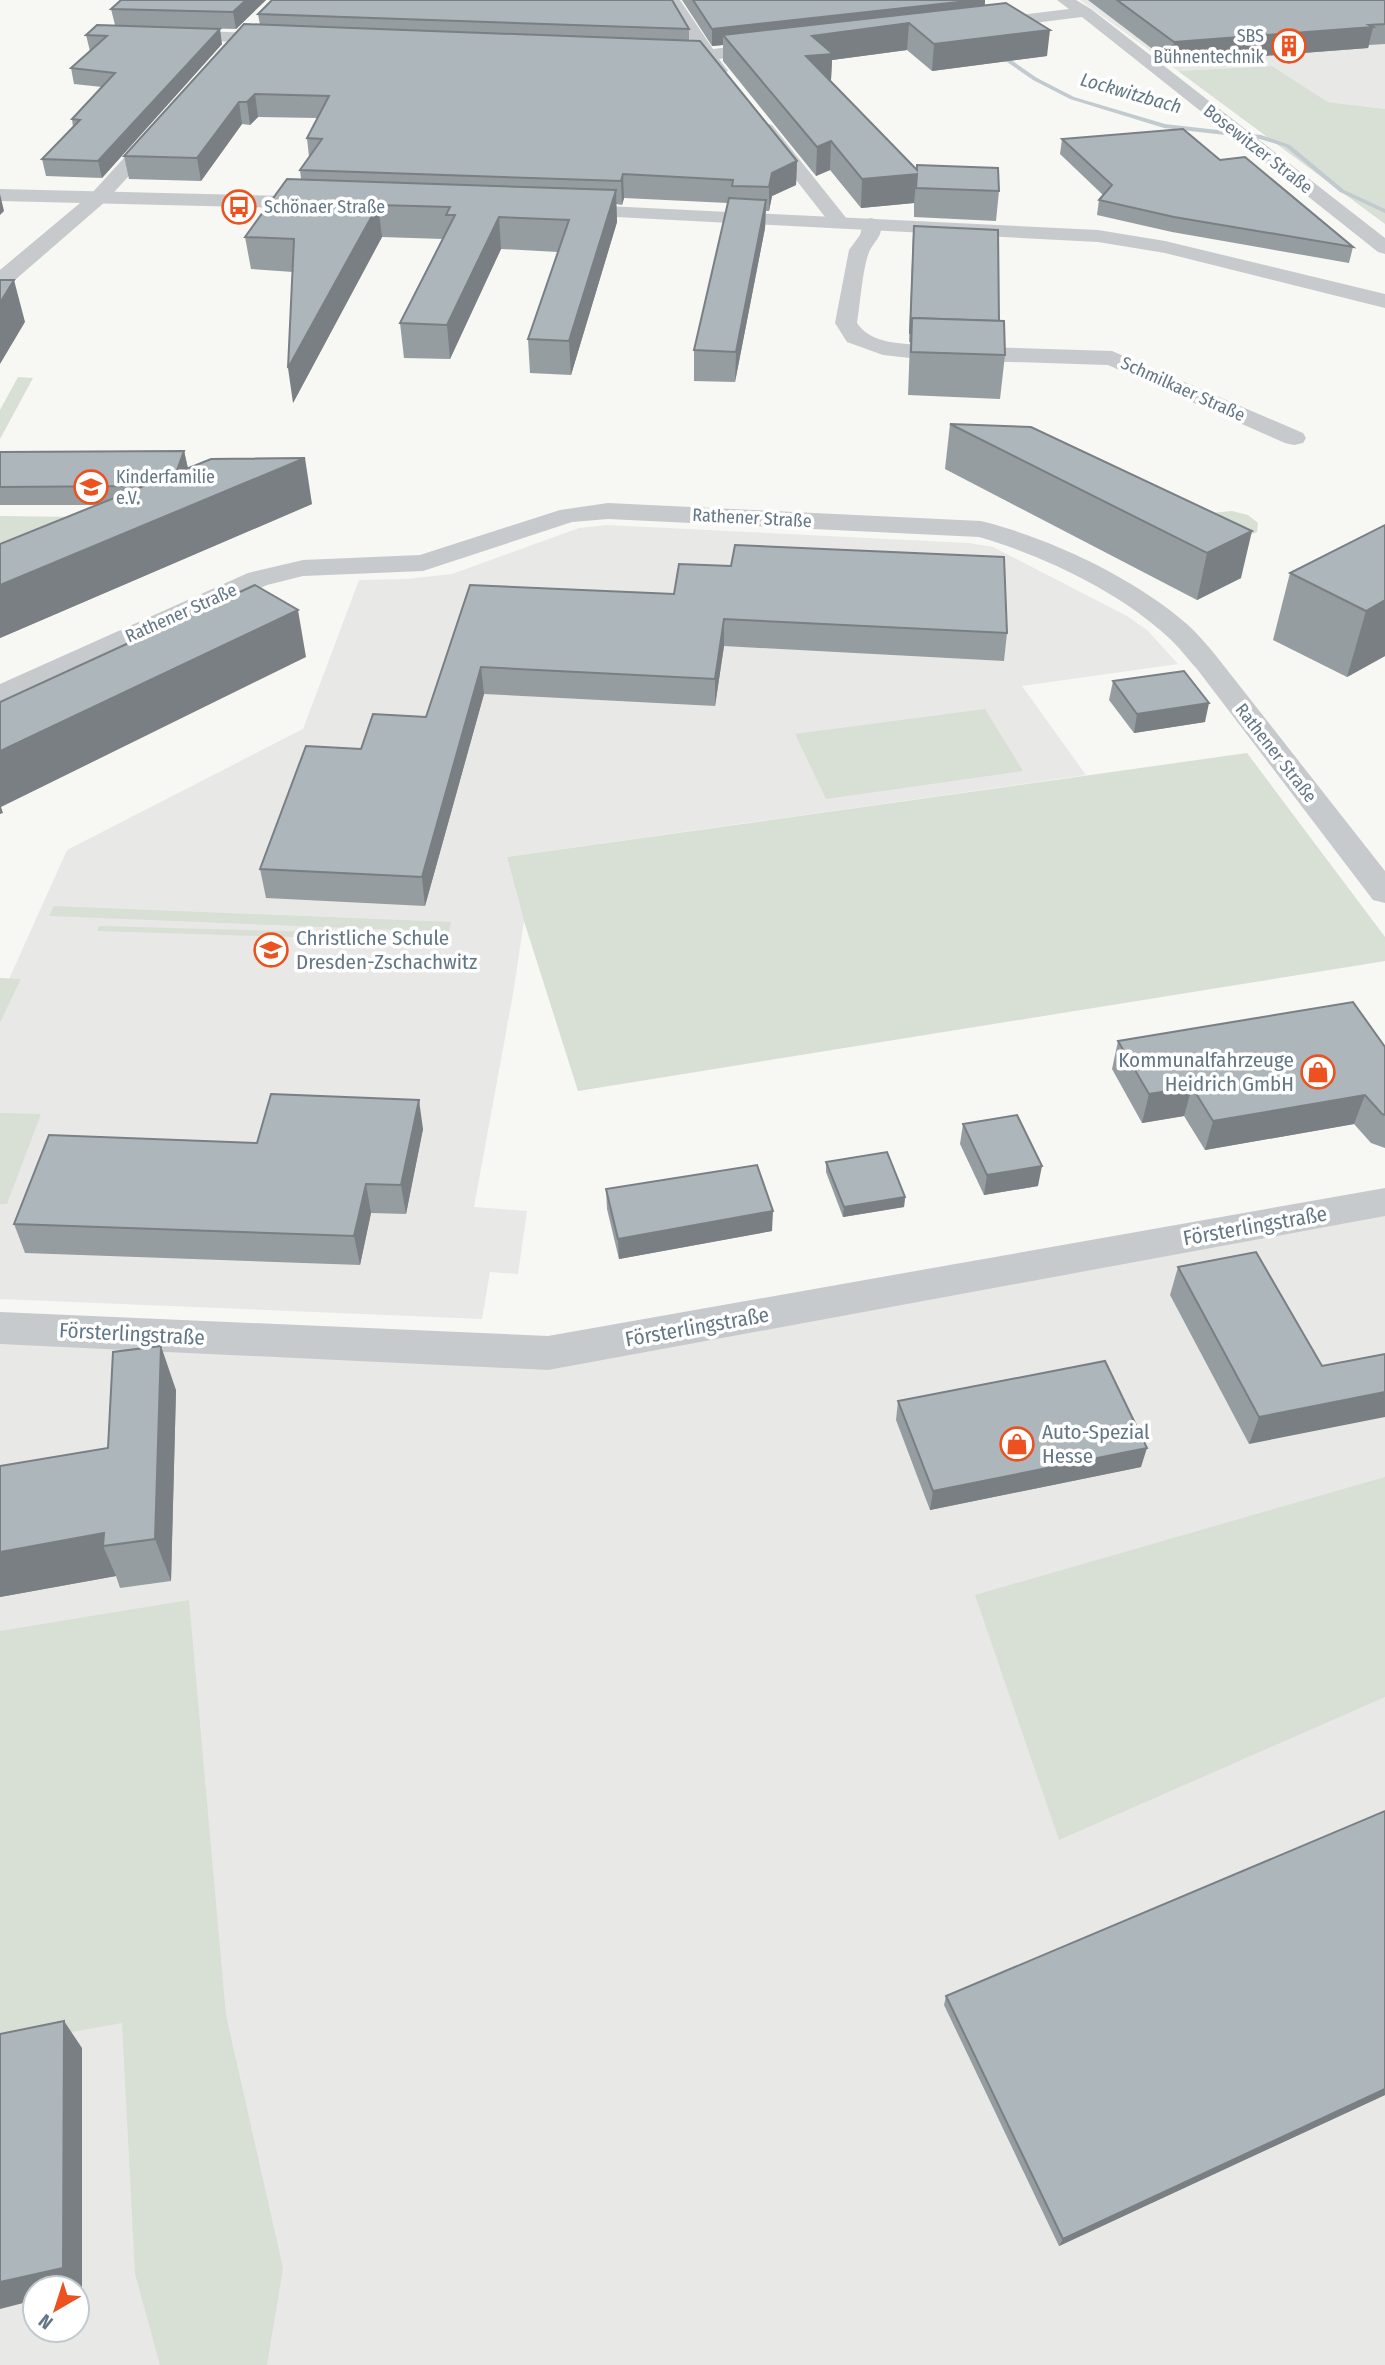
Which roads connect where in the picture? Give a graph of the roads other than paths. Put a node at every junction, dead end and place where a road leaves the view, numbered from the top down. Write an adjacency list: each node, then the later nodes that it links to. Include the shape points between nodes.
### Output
1 (672, 0): 11 (street)
2 (1065, 0): 3 (street, Bosewitzer Straße)
3 (1084, 12): 5 (street); 22 (street, Bosewitzer Straße)
4 (260, 19): 7 (street)
5 (974, 25)
6 (146, 34): 7 (street)
7 (242, 37): 8 (street); 12 (street)
8 (296, 39)
9 (788, 46): 11 (street)
10 (637, 52): 11 (street)
11 (706, 55): 13 (street)
12 (224, 57)
13 (729, 84)
14 (754, 114): 20 (street)
15 (171, 117): 17 (street)
16 (0, 195): 17 (street)
17 (99, 197): 18 (street); 23 (street)
18 (345, 204)
19 (547, 209): 20 (street)
20 (840, 223): 21 (street)
21 (871, 224): 24 (street, via 1061,232 1133,241); 25 (street, Schmilkaer Straße, via 870,236 859,250 846,323 855,337 919,352 1112,358)
22 (1385, 248)
23 (0, 281)
24 (1385, 301)
25 (1294, 438)
26 (0, 695): 27 (street, Rathener Straße, via 258,579 303,568 424,563 569,515 608,511 981,529 1017,540 1073,567 1146,607 1178,631)
27 (1385, 893)
28 (1385, 1202): 29 (street, Försterlingstraße, via 548,1353)
29 (0, 1328)

